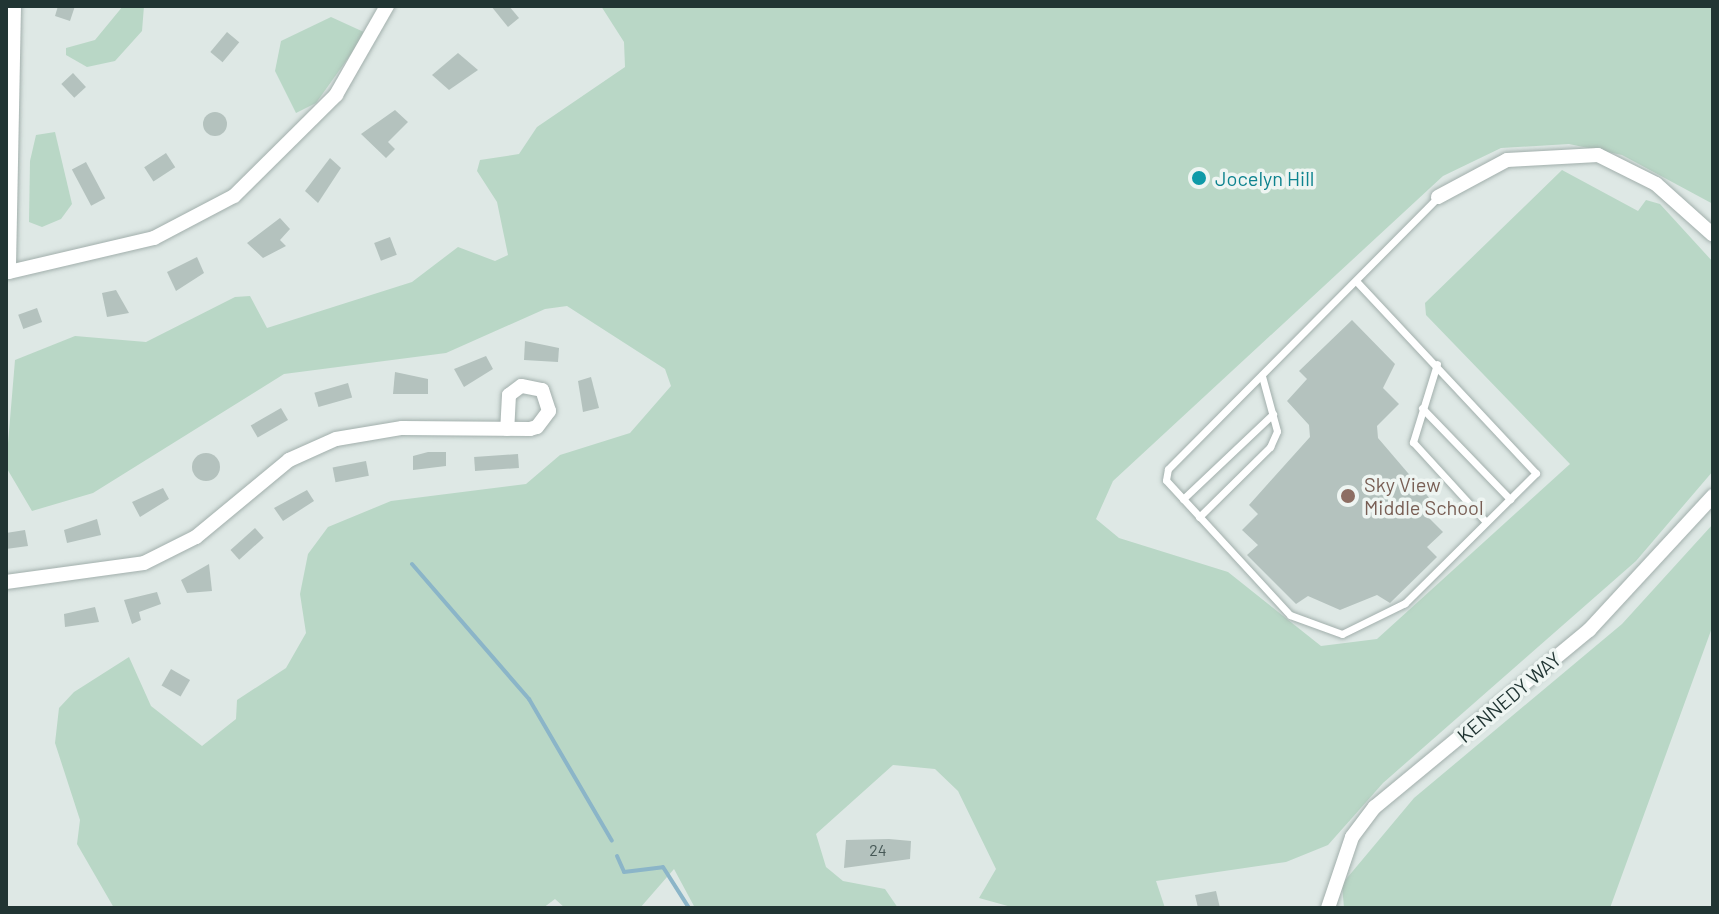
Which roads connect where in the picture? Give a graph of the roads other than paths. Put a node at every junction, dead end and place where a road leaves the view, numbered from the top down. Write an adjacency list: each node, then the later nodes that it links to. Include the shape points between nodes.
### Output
1 (14, 6): 5 (street)
2 (387, 6): 5 (street, via 336,95 234,196 154,238)
3 (1438, 197): 4 (street, via 1507,160 1598,155 1656,184); 6 (lane)
4 (1713, 235)
5 (8, 273)
6 (1357, 282): 7 (lane); 8 (lane)
7 (1437, 364): 9 (lane); 14 (lane, via 1532,462 1536,473)
8 (1262, 376): 10 (lane); 13 (lane, via 1168,469 1166,480)
9 (1422, 408): 14 (lane); 16 (lane, via 1414,425 1419,454)
10 (1273, 414): 13 (lane); 15 (lane, via 1270,447)
11 (507, 429): 17 (street, via 402,428 336,439 289,460 196,537 144,563)
12 (1713, 496): 18 (street, KENNEDY WAY, via 1589,630 1375,807 1352,837)
13 (1183, 499): 15 (lane)
14 (1510, 499): 16 (lane)
15 (1199, 517): 16 (lane, via 1290,615 1342,634 1405,603)
16 (1486, 522)
17 (6, 582)
18 (1328, 908)

